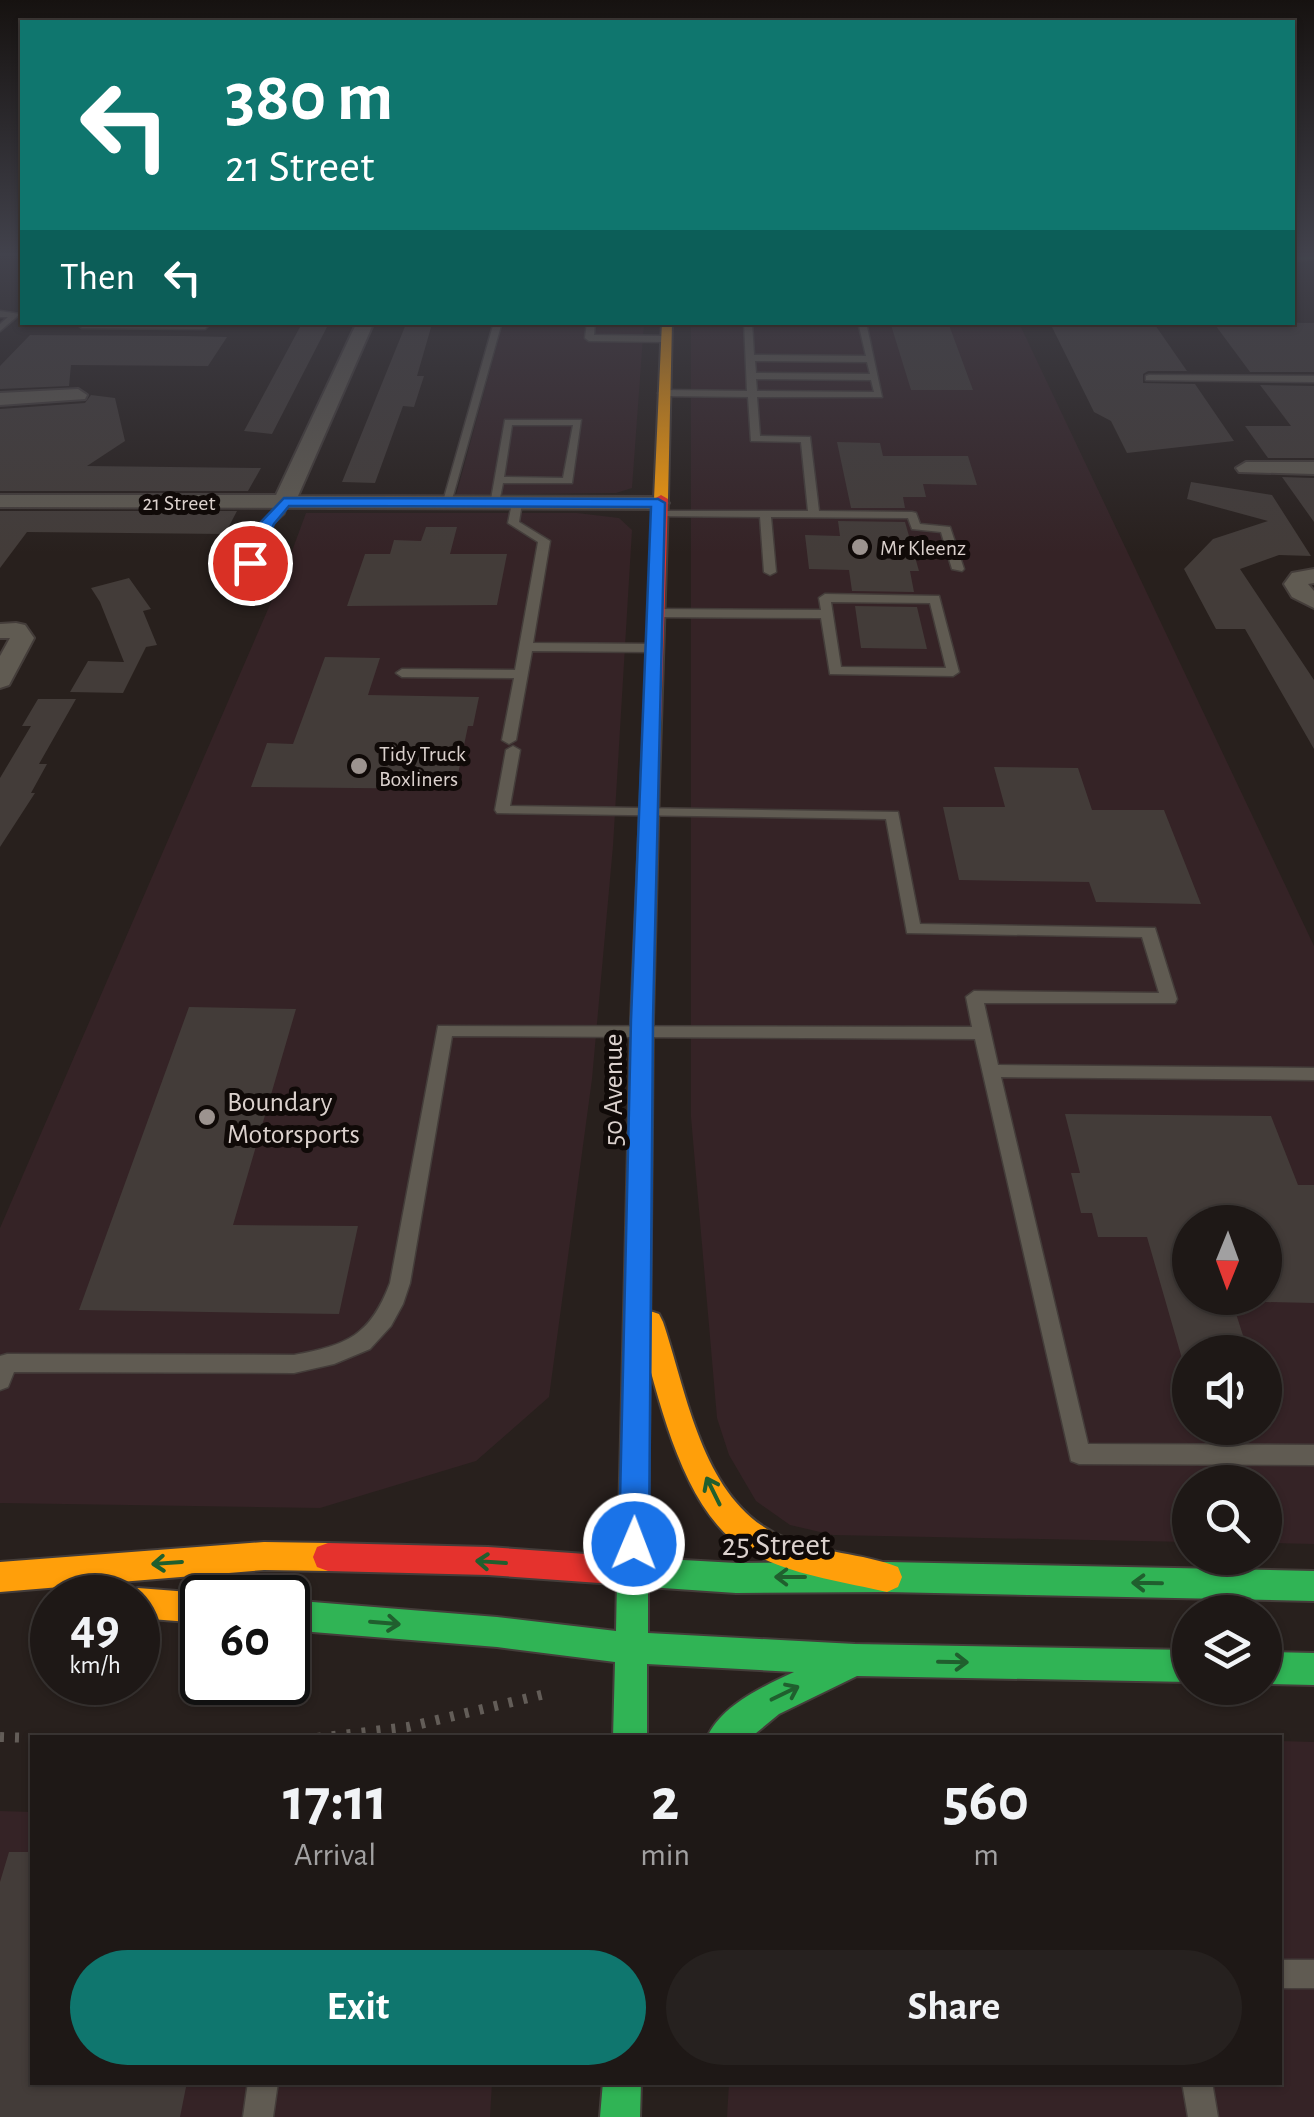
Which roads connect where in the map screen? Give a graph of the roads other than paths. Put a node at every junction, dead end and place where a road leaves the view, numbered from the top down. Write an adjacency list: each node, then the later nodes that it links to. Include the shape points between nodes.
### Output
1 (351, 355): 20 (street)
2 (489, 355): 21 (lane)
3 (665, 355): 12 (main road, 50 Avenue)
4 (750, 355): 6 (lane)
5 (869, 355): 7 (lane)
6 (750, 358): 7 (lane); 8 (lane)
7 (870, 359): 9 (lane)
8 (751, 376): 9 (lane); 13 (lane)
9 (874, 376): 13 (lane, via 879,395)
10 (1150, 378): 11 (lane)
11 (1314, 379)
12 (664, 394): 13 (lane); 23 (main road, 50 Avenue)
13 (752, 394): 25 (lane, via 755,439 806,439)
14 (78, 395): 15 (street)
15 (0, 400)
16 (1246, 468): 17 (street)
17 (1314, 468)
18 (496, 492): 18 (lane, via 508,422 578,422 568,481); 21 (street, 21 Street); 22 (street, 21 Street)
19 (0, 500): 20 (street, 21 Street)
20 (284, 502): 21 (street, 21 Street); 26 (lane)
21 (446, 503)
22 (517, 503): 23 (street, 21 Street); 34 (lane, via 513,522 544,541)
23 (658, 508): 24 (lane); 31 (main road, 50 Avenue)
24 (765, 514): 25 (lane); 28 (lane)
25 (814, 514): 27 (lane, via 912,515 916,527 946,529)
26 (250, 563)
27 (958, 569)
28 (770, 572)
29 (1314, 576): 30 (street, via 1296,584)
30 (1314, 601)
31 (655, 613): 32 (lane); 35 (main road, 50 Avenue)
32 (827, 614): 32 (lane, via 834,671 953,672 936,599 825,598)
33 (8, 631): 38 (street, via 22,638)
34 (526, 647): 35 (lane); 37 (lane)
35 (654, 648): 39 (main road, 50 Avenue)
36 (402, 673): 37 (lane)
37 (521, 674): 39 (lane, via 502,810)
38 (0, 680)
39 (648, 811): 40 (main road, 50 Avenue); 41 (lane, via 893,814 912,929 1148,932 1169,999 974,997)
40 (642, 1031): 41 (lane); 44 (main road, 50 Avenue); 45 (lane, via 444,1030 400,1283 390,1316 367,1341 294,1364 7,1363)
41 (982, 1032): 42 (lane)
42 (991, 1071): 43 (lane); 46 (lane, via 1079,1454)
43 (1314, 1074)
44 (640, 1296): 47 (main road, 50 Avenue); 49 (main road, one-way to 44, via 787,1552 742,1530 714,1499)
45 (0, 1381)
46 (1314, 1455)
47 (633, 1574): 48 (main road, 25 Street, one-way to 48, via 264,1556); 49 (main road, 25 Street, one-way to 47); 54 (main road, 50 Avenue)
48 (0, 1576)
49 (888, 1577): 50 (main road, 25 Street, one-way to 49)
50 (1314, 1586)
51 (0, 1587): 52 (main road)
52 (30, 1591)
53 (310, 1617): 54 (main road, one-way to 54)
54 (631, 1648): 55 (main road); 59 (main road, 50 Avenue)
55 (855, 1660): 56 (main road, one-way to 56); 60 (main road, one-way to 55, via 767,1702)
56 (1172, 1666)
57 (1282, 1668): 58 (main road)
58 (1314, 1669)
59 (630, 1735)
60 (728, 1735)
61 (1282, 1974): 62 (lane)
62 (1314, 1974)
63 (263, 2085): 66 (lane)
64 (622, 2085): 67 (main road)
65 (1198, 2085): 68 (lane)
66 (258, 2117)
67 (620, 2117)
68 (1203, 2117)

